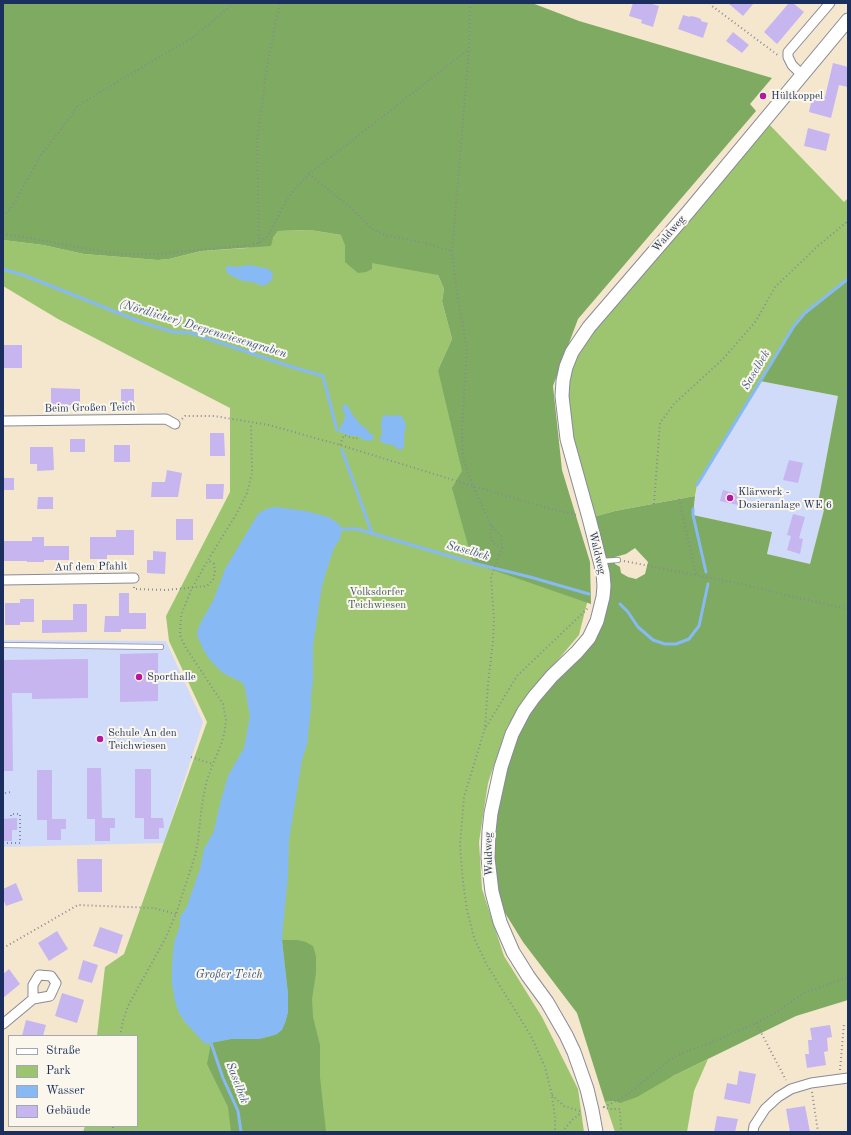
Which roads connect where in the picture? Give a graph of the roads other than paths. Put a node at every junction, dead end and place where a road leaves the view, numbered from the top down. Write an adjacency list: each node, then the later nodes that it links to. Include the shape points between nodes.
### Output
1 (830, 3): 3 (street, via 788,52 792,65)
2 (848, 20): 3 (main road, Waldweg)
3 (802, 75): 7 (main road, Waldweg, via 589,327 572,352 563,381 565,427)
4 (3, 421): 5 (street, Beim Großen Teich, via 166,419)
5 (176, 424)
6 (618, 560): 7 (lane)
7 (600, 561): 15 (main road, Waldweg, via 604,586 597,622 584,644 534,697 512,734 495,789 488,844 490,880 500,922 517,958 566,1035 582,1073 588,1110)
8 (134, 578): 9 (street, Auf dem Pfahlt)
9 (3, 580)
10 (3, 645): 11 (lane)
11 (161, 647)
12 (33, 999): 13 (street)
13 (3, 1024)
14 (843, 1079): 16 (street, via 811,1083 791,1089 765,1109)
15 (596, 1132)
16 (753, 1132)

